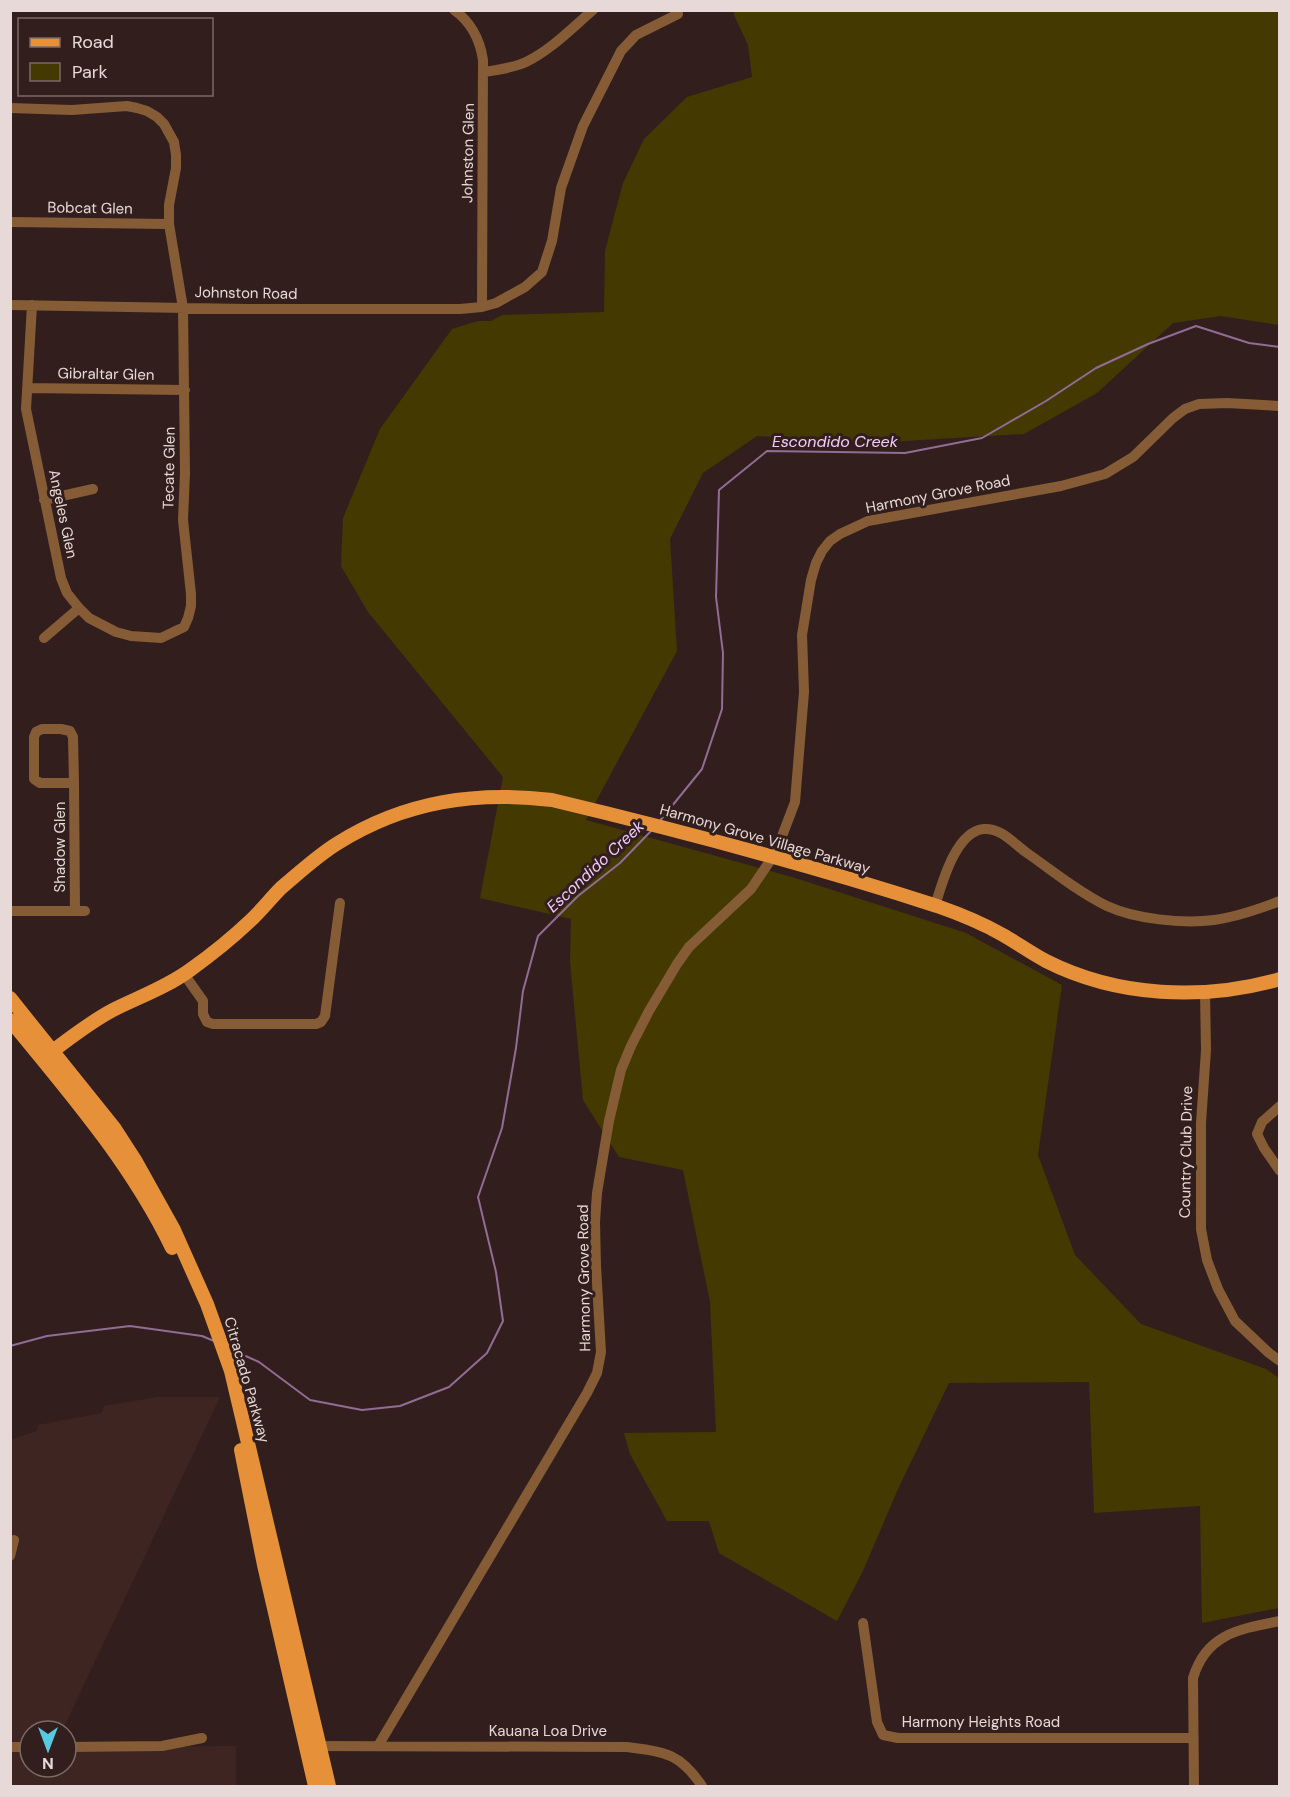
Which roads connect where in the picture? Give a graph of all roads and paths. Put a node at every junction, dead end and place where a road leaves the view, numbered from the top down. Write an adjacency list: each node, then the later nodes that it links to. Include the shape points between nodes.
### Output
1 (454, 10): 4 (street, Johnston Glen, via 479,40)
2 (593, 10): 4 (street, via 525,62)
3 (678, 14): 10 (street, Johnston Road, via 636,35 621,51 583,126 561,188 542,272 525,287)
4 (484, 72): 10 (street, Johnston Glen)
5 (10, 108): 7 (street, Tecate Glen, via 72,110 127,106 157,117 174,142 176,155)
6 (10, 222): 7 (street, Bobcat Glen)
7 (169, 224): 11 (street, Tecate Glen)
8 (10, 305): 9 (street, Johnston Road)
9 (32, 305): 11 (street, Johnston Road); 12 (street, Angeles Glen)
10 (482, 307): 11 (street, Johnston Road)
11 (183, 308): 13 (street, Tecate Glen)
12 (27, 388): 13 (street, Gibraltar Glen); 16 (street, Angeles Glen, via 28,423)
13 (185, 390): 18 (street, Tecate Glen, via 183,520 191,606)
14 (1280, 406): 21 (street, Harmony Grove Road, via 1199,404 1185,409 1133,457 1105,474 1061,486 868,521 830,541 816,563 802,635 804,692 795,802)
15 (93, 489): 16 (street)
16 (44, 500): 17 (street, Angeles Glen, via 61,578)
17 (79, 608): 18 (street, Angeles Glen, via 104,627 131,636 161,639); 19 (street)
18 (184, 627)
19 (44, 638)
20 (74, 783): 20 (street, Shadow Glen, via 70,731 36,732 34,779 40,783); 25 (street, Shadow Glen, via 80,910)
21 (773, 857): 24 (main road, Harmony Grove Village Parkway); 26 (main road, Harmony Grove Village Parkway, via 552,800 486,796 449,801 409,810 338,843 280,889 215,952); 42 (street, Harmony Grove Road, via 744,897 689,947 669,975 631,1046 614,1095 597,1193 601,1342 597,1373)
22 (1280, 901): 24 (street, via 1214,920 1138,916 1104,904 1004,835 983,829 962,843)
23 (340, 903): 26 (street, via 326,1016 321,1022 207,1022 203,1001)
24 (935, 906): 28 (main road, Harmony Grove Village Parkway, via 974,921 1044,960 1086,977 1146,990)
25 (10, 911)
26 (184, 974): 31 (main road, Harmony Grove Village Parkway, via 94,1021)
27 (1280, 979): 28 (main road)
28 (1205, 992): 34 (street, Country Club Drive, via 1201,1229 1207,1260 1235,1322)
29 (10, 998): 31 (main road, Citracado Parkway)
30 (10, 1020): 31 (main road, Citracado Parkway)
31 (48, 1055): 41 (main road, Citracado Parkway, via 115,1129 174,1230 226,1372 264,1566)
32 (1280, 1106): 33 (street, via 1260,1125 1257,1134)
33 (1280, 1171)
34 (1280, 1361)
35 (14, 1540): 36 (street)
36 (10, 1556)
37 (1280, 1621): 40 (street, via 1240,1629 1218,1640 1198,1663 1193,1678)
38 (863, 1623): 40 (street, Harmony Heights Road, via 877,1722 883,1735)
39 (202, 1738): 43 (street, via 162,1746)
40 (1193, 1738): 47 (street)
41 (313, 1746): 42 (street); 44 (main road, Citracado Parkway); 45 (main road, Citracado Parkway)
42 (378, 1746): 46 (street, Kauana Loa Drive, via 626,1747 667,1753 692,1771)
43 (78, 1747)
44 (315, 1786)
45 (328, 1786)
46 (702, 1786)
47 (1194, 1786)

